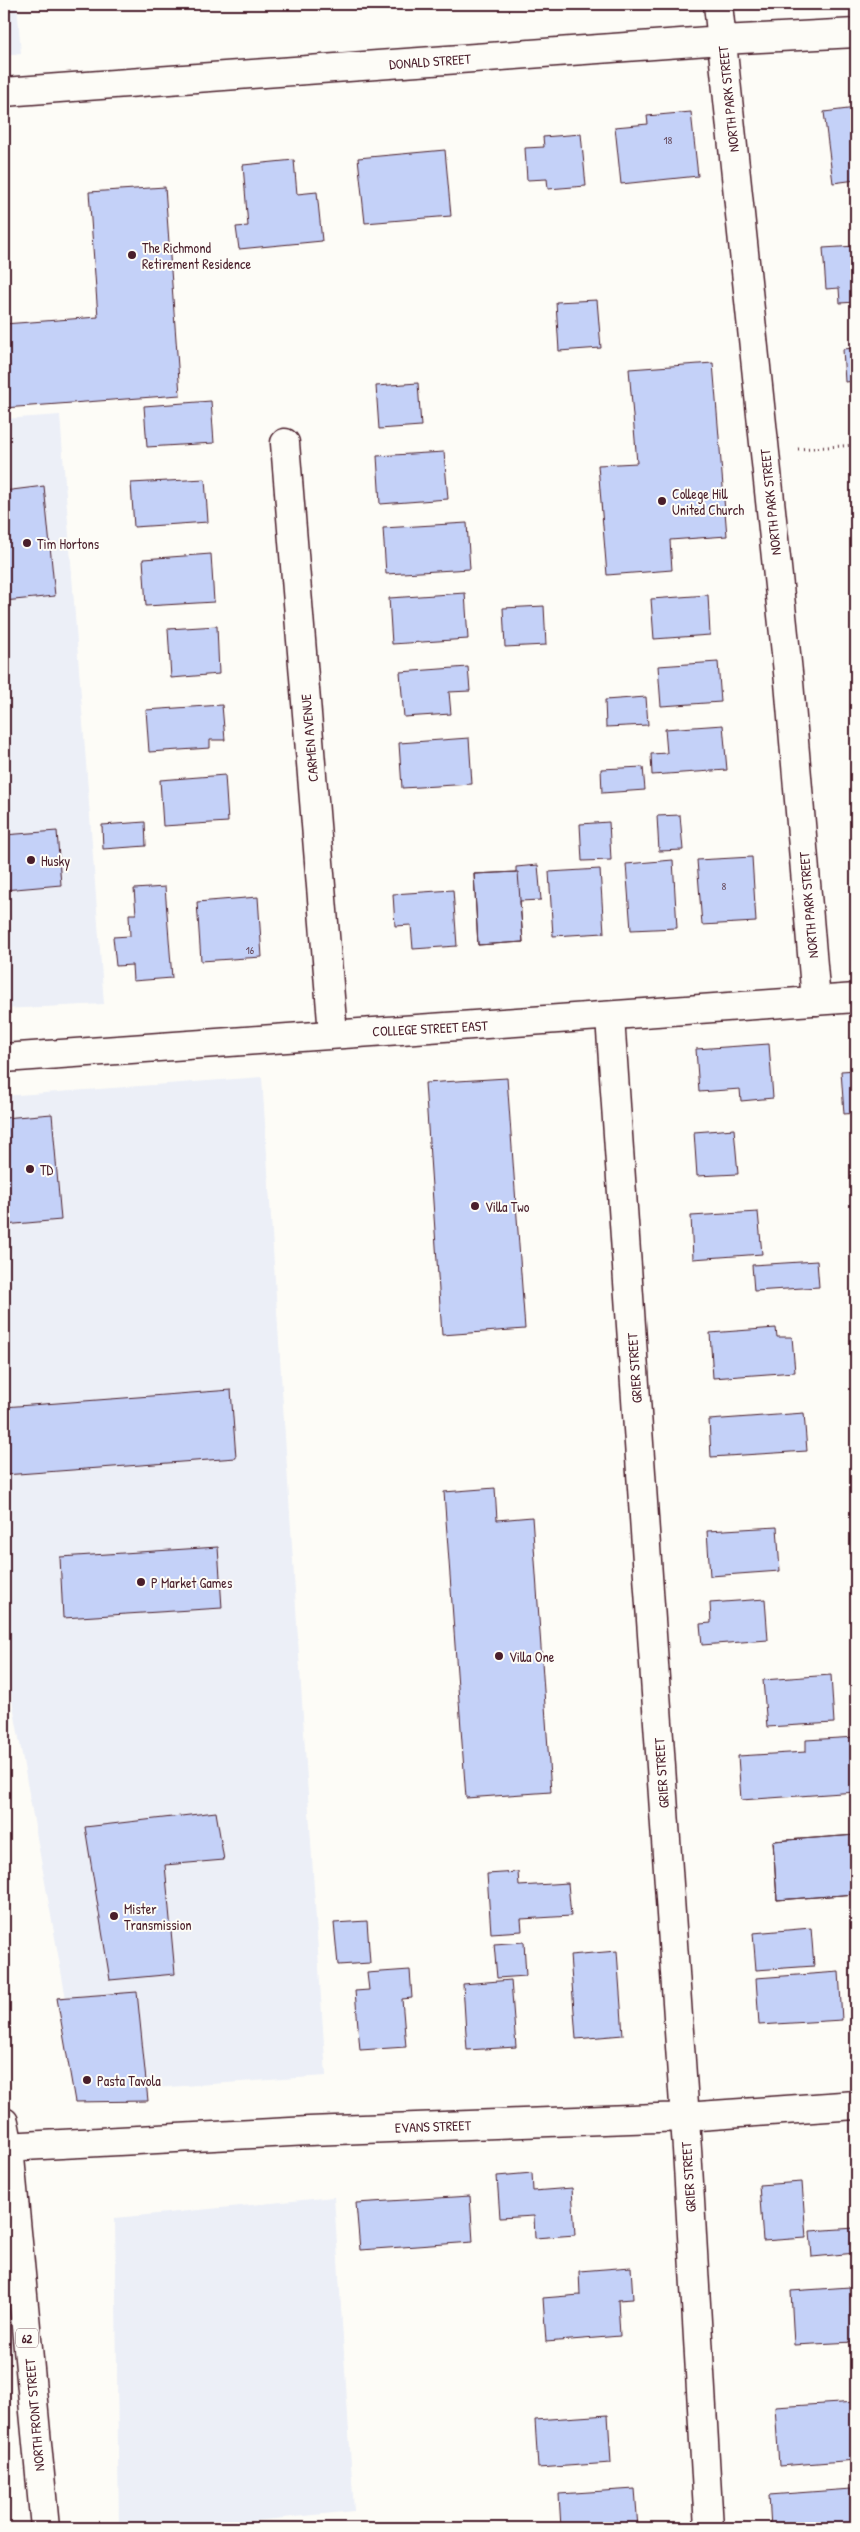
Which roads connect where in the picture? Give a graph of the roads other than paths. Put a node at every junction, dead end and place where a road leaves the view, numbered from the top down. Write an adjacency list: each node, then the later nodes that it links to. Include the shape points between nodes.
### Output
1 (718, 4): 3 (street, NORTH PARK STREET)
2 (856, 33): 3 (street, DONALD STREET)
3 (722, 40): 4 (street, DONALD STREET); 7 (street, NORTH PARK STREET, via 789,682)
4 (4, 92)
5 (285, 443): 9 (street, CARMEN AVENUE)
6 (856, 998): 7 (street, COLLEGE STREET EAST)
7 (816, 1001): 8 (street, COLLEGE STREET EAST)
8 (610, 1017): 9 (street, COLLEGE STREET EAST); 12 (street, GRIER STREET)
9 (333, 1034): 10 (street, COLLEGE STREET EAST)
10 (4, 1058)
11 (856, 2105): 12 (street, EVANS STREET)
12 (684, 2117): 13 (street, EVANS STREET); 15 (street, GRIER STREET)
13 (5, 2139): 14 (street, NORTH FRONT STREET / 62)
14 (45, 2528)
15 (709, 2528)

